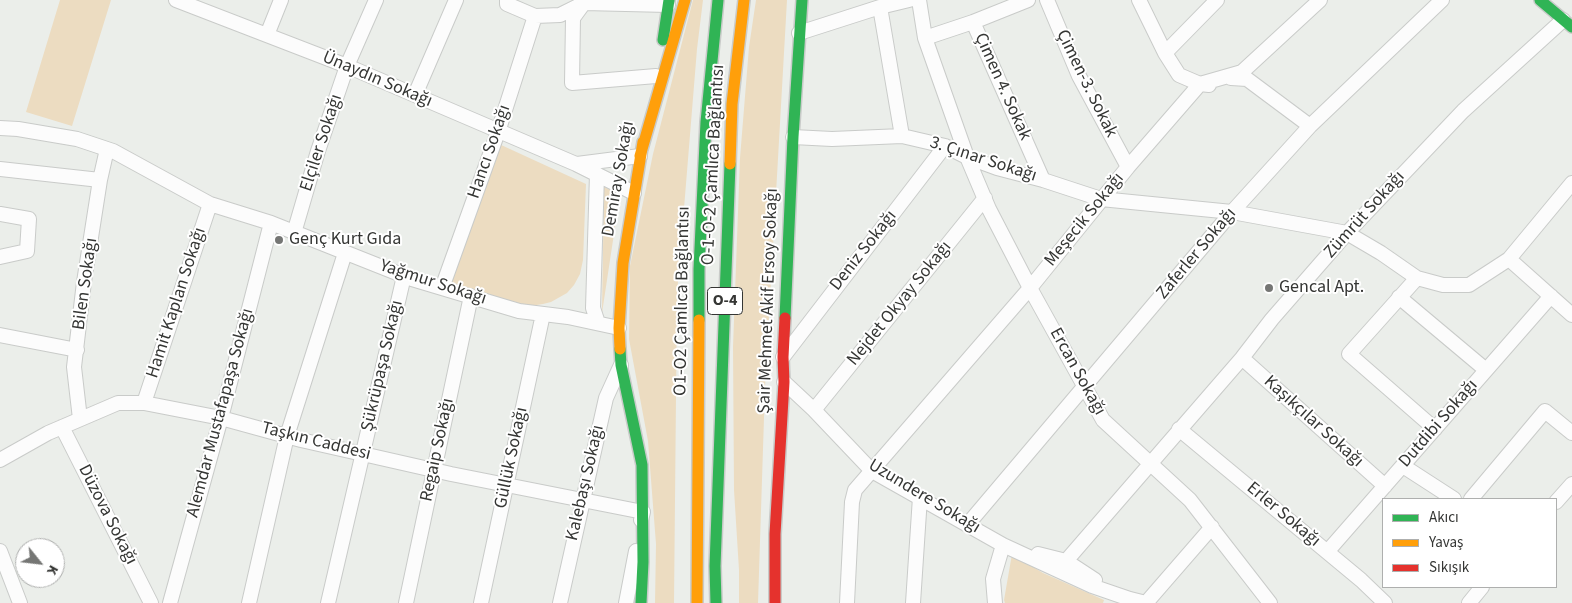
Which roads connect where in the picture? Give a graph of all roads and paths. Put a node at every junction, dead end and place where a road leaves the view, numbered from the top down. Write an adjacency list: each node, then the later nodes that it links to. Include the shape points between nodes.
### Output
1 (176, 0): 21 (street, Ünaydın Sokağı)
2 (281, 0): 27 (street)
3 (376, 0): 30 (street, Elçiler Sokağı)
4 (456, 0): 33 (street)
5 (507, 0): 23 (street, via 508,4)
6 (685, 0): 41 (main road)
7 (718, 0): 123 (main road, O1-O2 Çamlıca Bağlantısı / O-4, via 706,122 699,269)
8 (744, 0): 124 (main road, O-1-O-2 Çamlıca Bağlantısı / O-4, via 732,104)
9 (802, 0): 26 (main road, Şair Mehmet Akif Ersoy Sokağı)
10 (909, 0): 22 (street)
11 (919, 0): 28 (street, Ercan Sokağı)
12 (1028, 0): 24 (street)
13 (1047, 0): 44 (street, Çimen-3. Sokak, via 1079,76)
14 (1139, 0): 29 (street)
15 (1217, 0): 29 (street)
16 (1320, 0): 32 (street, via 1242,72)
17 (1442, 0): 34 (street, Zaferler Sokağı)
18 (1540, 0): 25 (main road)
19 (584, 1): 20 (street); 23 (street, via 560,15); 31 (street, via 573,18 572,83)
20 (669, 3): 31 (main road, Demiray Sokağı)
21 (198, 4): 27 (street, Ünaydın Sokağı)
22 (880, 7): 26 (street); 37 (street)
23 (535, 16): 36 (street, Hancı Sokağı)
24 (973, 22): 28 (street); 48 (street, Çimen 4. Sokak)
25 (1568, 23): 58 (street, Zümrüt Sokağı, via 1463,112)
26 (799, 33): 38 (main road, Şair Mehmet Akif Ersoy Sokağı)
27 (266, 35): 30 (street, Ünaydın Sokağı)
28 (925, 38): 42 (street, Ercan Sokağı)
29 (1165, 53): 32 (street, via 1179,75)
30 (347, 66): 33 (street, Ünaydın Sokağı); 57 (street, Elçiler Sokağı)
31 (656, 76): 41 (main road, Demiray Sokağı)
32 (1200, 84): 34 (street, via 1216,85 1234,77 1248,79); 44 (street, Meşecik Sokağı)
33 (415, 96): 36 (street, Ünaydın Sokağı)
34 (1310, 126): 54 (street, Zaferler Sokağı)
35 (0, 128): 40 (street, Yağmur Sokağı, via 77,139)
36 (498, 132): 43 (street, Ünaydın Sokağı); 64 (street, Hancı Sokağı)
37 (902, 136): 38 (street, 3. Çınar Sokağı); 39 (street, 3. Çınar Sokağı)
38 (793, 137): 75 (main road, Şair Mehmet Akif Ersoy Sokağı)
39 (945, 146): 42 (street, 3. Çınar Sokağı); 75 (street, Deniz Sokağı)
40 (107, 148): 47 (street, Bilen Sokağı); 53 (street, Yağmur Sokağı)
41 (640, 156): 43 (street, Ünaydın Sokağı); 50 (main road, Demiray Sokağı)
42 (967, 157): 48 (street, 3. Çınar Sokağı); 51 (street, Ercan Sokağı)
43 (576, 164): 46 (street, Ünaydın Sokağı)
44 (1128, 167): 52 (street, Meşecik Sokağı)
45 (0, 169): 47 (street)
46 (597, 174): 50 (street, Ünaydın Sokağı); 71 (street, via 593,308)
47 (100, 180): 74 (street, Bilen Sokağı)
48 (1043, 180): 52 (street, 3. Çınar Sokağı)
49 (1572, 183): 61 (street, 3. Çınar Sokağı)
50 (634, 193): 72 (main road, Demiray Sokağı, via 623,263)
51 (985, 198): 65 (street, Ercan Sokağı); 82 (street, Nejdet Okyay Sokağı)
52 (1101, 199): 54 (street, 3. Çınar Sokağı); 65 (street, Meşecik Sokağı)
53 (210, 204): 56 (street, Yağmur Sokağı); 81 (street, Hamit Kaplan Sokağı)
54 (1232, 212): 58 (street, 3. Çınar Sokağı); 80 (street, Zaferler Sokağı)
55 (0, 214): 60 (street, via 28,219 26,251)
56 (271, 223): 57 (street, Yağmur Sokağı); 83 (street, Alemdar Mustafapaşa Sokağı)
57 (294, 233): 59 (street, Yağmur Sokağı)
58 (1347, 234): 63 (street, 3. Çınar Sokağı); 76 (street, Zümrüt Sokağı)
59 (345, 253): 62 (street, Yağmur Sokağı); 89 (street)
60 (0, 257)
61 (1509, 259): 63 (street, 3. Çınar Sokağı, via 1469,285 1443,285); 67 (street)
62 (404, 276): 64 (street, Yağmur Sokağı); 90 (street, Şükrüpaşa Sokağı)
63 (1417, 278): 68 (street)
64 (442, 288): 66 (street, Yağmur Sokağı)
65 (1030, 288): 80 (street, Ercan Sokağı); 95 (street, Meşecik Sokağı)
66 (471, 296): 69 (street, Yağmur Sokağı, via 519,311); 94 (street, Regaip Sokağı)
67 (1551, 296): 70 (street); 78 (street, Dutdibi Sokağı)
68 (1400, 297): 78 (street); 87 (street, via 1349,354)
69 (543, 314): 71 (street, Yağmur Sokağı); 96 (street, Güllük Sokağı)
70 (1572, 315)
71 (598, 323): 72 (street, Yağmur Sokağı)
72 (619, 328): 77 (main road, Demiray Sokağı)
73 (0, 335): 74 (street)
74 (77, 350): 84 (street, Bilen Sokağı, via 74,367)
75 (783, 357): 79 (main road, Şair Mehmet Akif Ersoy Sokağı)
76 (1242, 358): 86 (street, Zümrüt Sokağı); 98 (street, Kaşıkçılar Sokağı)
77 (622, 365): 102 (street, Kalebaşı Sokağı, via 606,398); 104 (main road, Demiray Sokağı, via 642,465)
78 (1486, 370): 87 (street, Dutdibi Sokağı)
79 (784, 382): 82 (street, Uzundere Sokağı); 125 (main road, Şair Mehmet Akif Ersoy Sokağı, via 775,534)
80 (1085, 387): 92 (street, Ercan Sokağı, via 1103,420); 105 (street, Zaferler Sokağı)
81 (144, 403): 83 (street, Taşkın Caddesi); 84 (street, Taşkın Caddesi, via 118,402)
82 (814, 410): 95 (street, Uzundere Sokağı)
83 (220, 418): 89 (street, Taşkın Caddesi); 115 (street, Alemdar Mustafapaşa Sokağı)
84 (80, 419): 85 (street, Taşkın Caddesi)
85 (62, 427): 91 (street, Taşkın Caddesi); 114 (street, Düzova Sokağı)
86 (1179, 429): 92 (street, Zümrüt Sokağı); 109 (street, Erler Sokağı)
87 (1435, 429): 93 (street, Dutdibi Sokağı)
88 (1572, 433): 101 (street, via 1544,411)
89 (287, 436): 90 (street, Taşkın Caddesi); 116 (street)
90 (363, 454): 94 (street, Taşkın Caddesi); 117 (street, Şükrüpaşa Sokağı)
91 (0, 460)
92 (1149, 464): 106 (street, Ercan Sokağı, via 1190,500); 110 (street, Zümrüt Sokağı)
93 (1403, 466): 98 (street, Dutdibi Sokağı); 100 (street)
94 (434, 470): 96 (street, Taşkın Caddesi); 118 (street, Regaip Sokağı)
95 (872, 471): 99 (street, Uzundere Sokağı); 126 (street, Meşecik Sokağı, via 855,490 852,502)
96 (506, 484): 102 (street, Taşkın Caddesi); 119 (street, Güllük Sokağı)
97 (1572, 484): 103 (street)
98 (1385, 486): 109 (street, Dutdibi Sokağı)
99 (920, 497): 105 (street, Uzundere Sokağı); 127 (street)
100 (1452, 498)
101 (1472, 498)
102 (582, 500): 104 (street, Taşkın Caddesi); 120 (street, Kalebaşı Sokağı)
103 (1557, 501)
104 (643, 512): 121 (street); 122 (main road, Demiray Sokağı)
105 (968, 524): 107 (street, Uzundere Sokağı)
106 (1212, 527): 129 (street); 130 (street, Ercan Sokağı)
107 (1003, 545): 110 (street, Uzundere Sokağı); 112 (street, Uzundere Sokağı); 128 (street, via 994,579)
108 (0, 551): 113 (street)
109 (1327, 552): 131 (street, Erler Sokağı)
110 (1066, 561): 112 (street, Uzundere Sokağı)
111 (1481, 588): 132 (street)
112 (1118, 599): 129 (street, Uzundere Sokağı)
113 (20, 603)
114 (151, 603)
115 (170, 603)
116 (249, 603)
117 (328, 603)
118 (406, 603)
119 (481, 603)
120 (560, 603)
121 (626, 603)
122 (641, 603)
123 (697, 603)
124 (716, 603)
125 (775, 603)
126 (847, 603)
127 (913, 603)
128 (995, 603)
129 (1146, 603)
130 (1270, 603)
131 (1385, 603)
132 (1469, 603)

